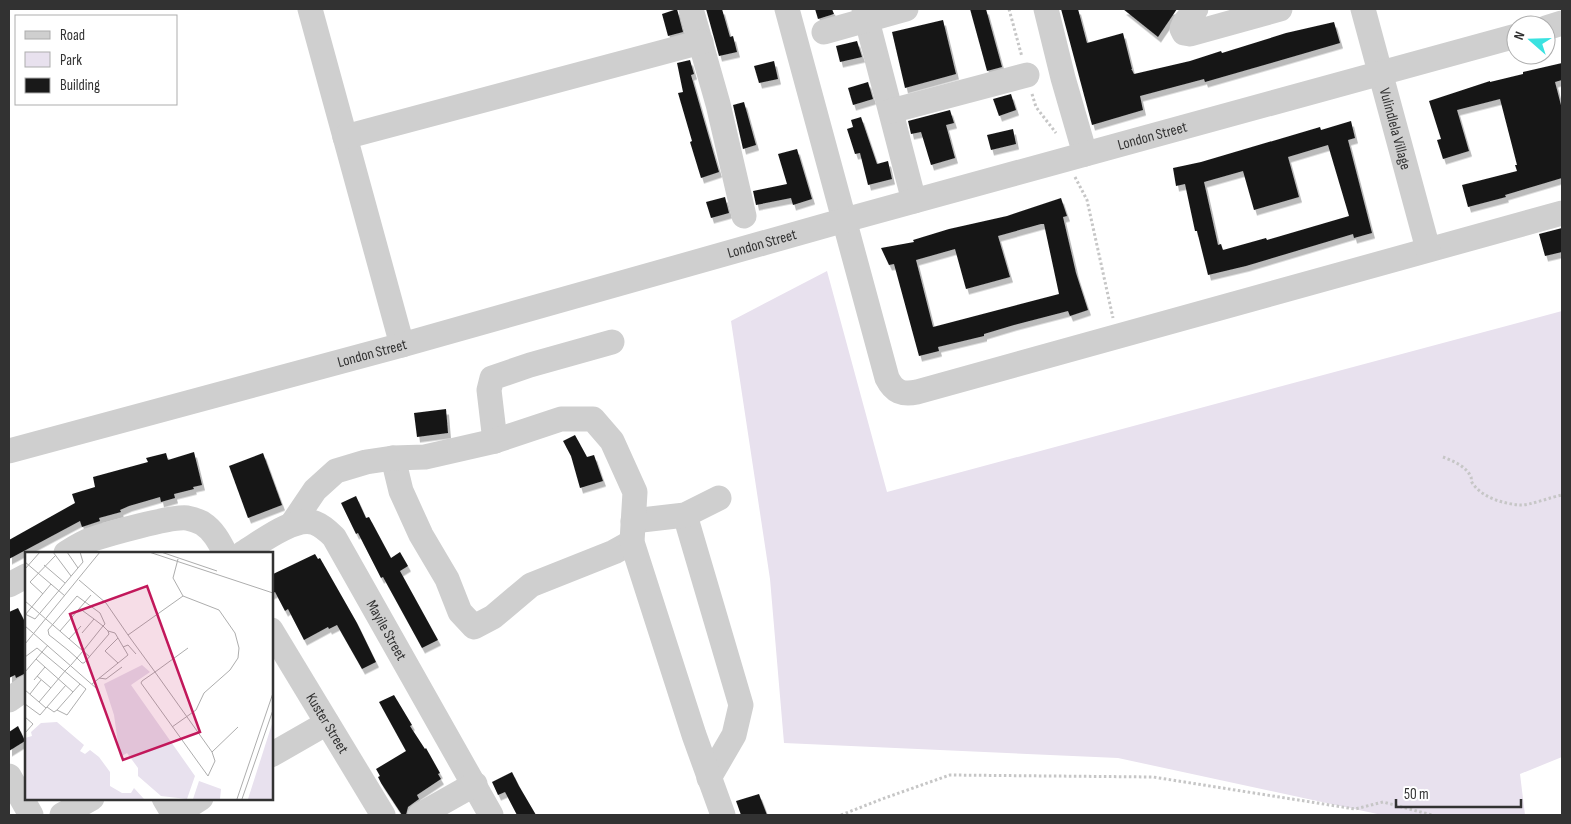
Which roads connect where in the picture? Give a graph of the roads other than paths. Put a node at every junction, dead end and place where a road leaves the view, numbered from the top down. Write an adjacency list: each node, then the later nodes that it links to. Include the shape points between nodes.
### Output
1 (310, 9): 16 (street)
2 (691, 9): 12 (street)
3 (787, 9): 21 (street)
4 (906, 9): 9 (street)
5 (1046, 9): 17 (street)
6 (1196, 9): 7 (street, via 1185,22 1184,34)
7 (1275, 9)
8 (1362, 9): 13 (street, Vulindlela Village)
9 (865, 14): 10 (street); 15 (street)
10 (824, 32)
11 (1506, 39): 13 (street, London Street)
12 (701, 42): 16 (street); 20 (street)
13 (1381, 74): 17 (street, London Street); 22 (street, Vulindlela Village)
14 (1027, 75): 15 (street)
15 (891, 111): 18 (street)
16 (345, 137): 24 (street)
17 (1085, 154): 18 (street, London Street)
18 (914, 201): 21 (street, London Street)
19 (1562, 213): 22 (street)
20 (744, 216)
21 (845, 220): 22 (street, via 887,378 894,389 903,394); 24 (street, London Street)
22 (1428, 249)
23 (612, 342): 25 (street, via 492,378 489,390)
24 (402, 345): 26 (street, London Street)
25 (495, 441): 27 (street, via 425,457); 31 (street, via 561,419 593,419 612,441 635,492)
26 (9, 451)
27 (393, 458): 30 (street, via 336,471 315,490); 31 (street, via 400,491 421,535 447,579 460,612 474,627 493,617 531,585 614,552)
28 (719, 498): 29 (street)
29 (685, 516): 31 (street); 43 (street, via 741,705 734,735)
30 (292, 524): 34 (street, Mayile Street); 44 (street, Mayile Street, via 314,522 334,538)
31 (632, 532): 43 (street)
32 (68, 552): 33 (street, via 90,540 176,518 201,522 211,530)
33 (224, 552)
34 (245, 552)
35 (25, 577): 36 (street)
36 (9, 586)
37 (272, 632): 40 (street, Kuster Street)
38 (25, 689): 39 (street)
39 (9, 700)
40 (327, 723): 41 (street); 51 (street, Kuster Street)
41 (272, 755)
42 (9, 776): 48 (street)
43 (709, 778): 54 (street)
44 (475, 784): 52 (street); 53 (street, Mayile Street)
45 (90, 799): 49 (street)
46 (165, 799): 50 (street)
47 (199, 799): 50 (street)
48 (31, 815)
49 (62, 815)
50 (175, 815)
51 (382, 815)
52 (420, 815)
53 (492, 815)
54 (723, 815)

